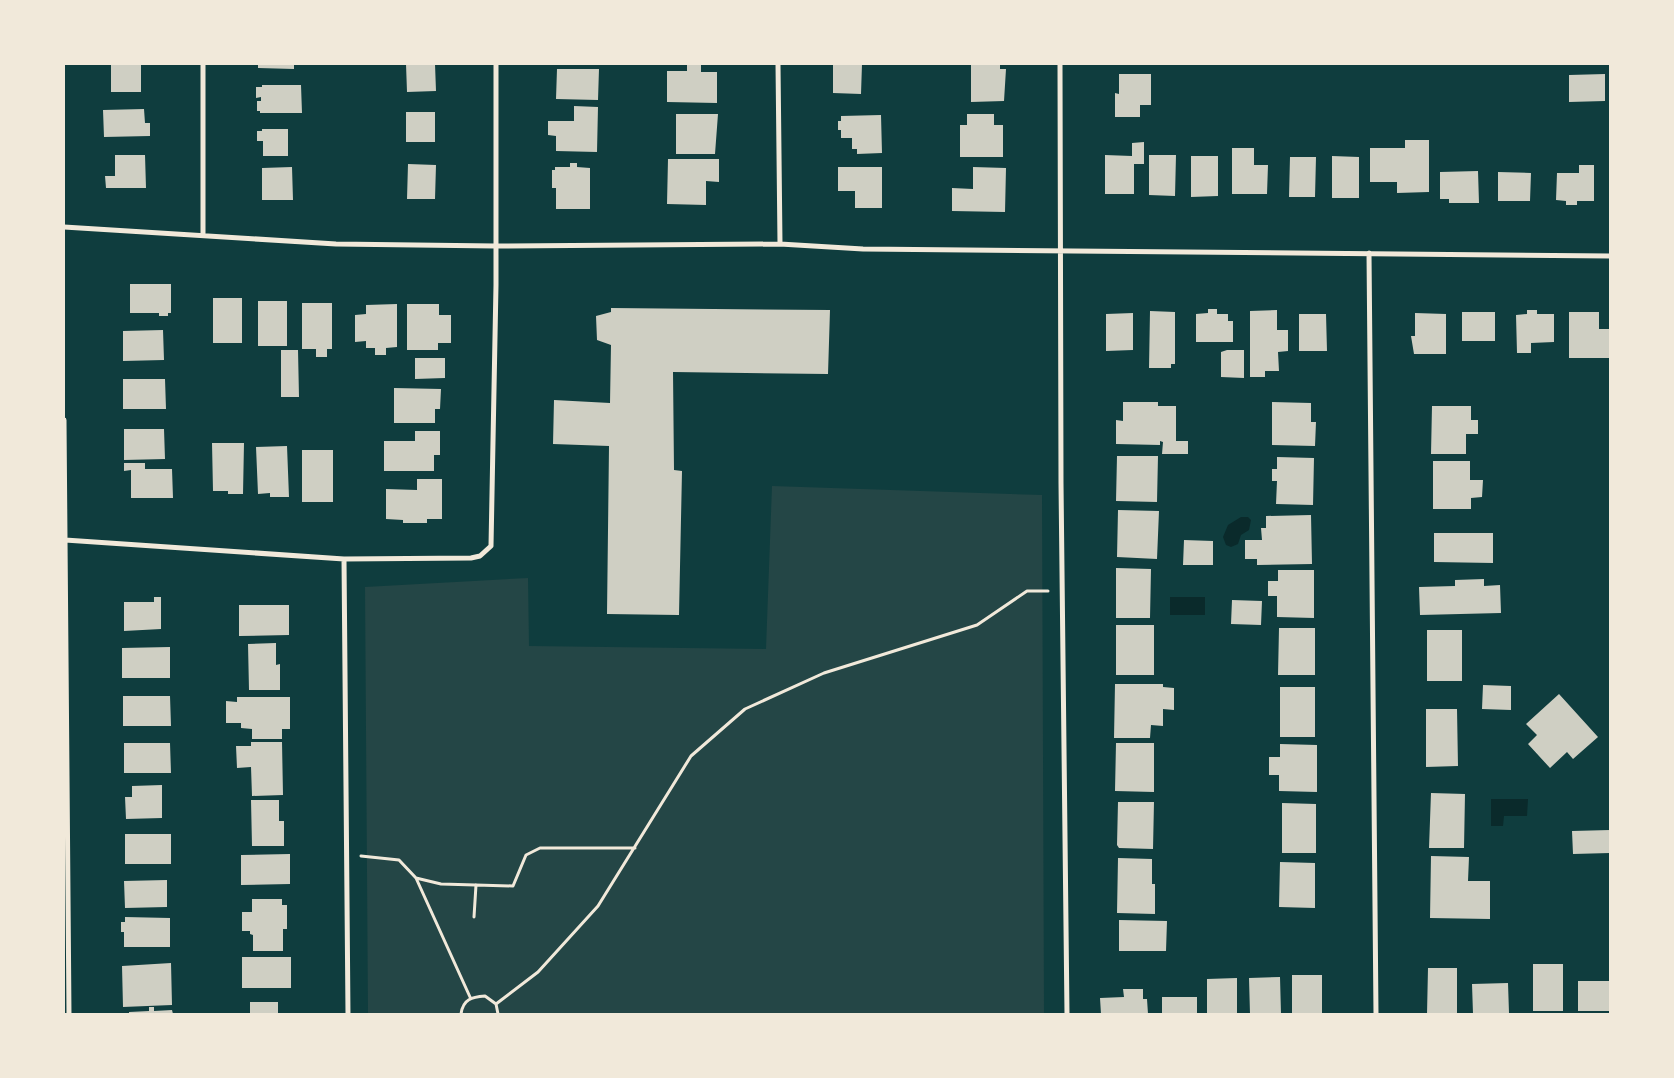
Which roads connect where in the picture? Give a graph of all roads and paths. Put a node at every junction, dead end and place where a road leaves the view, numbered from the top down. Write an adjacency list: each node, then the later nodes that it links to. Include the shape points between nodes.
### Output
1 (203, 64): 6 (street)
2 (496, 64): 8 (street)
3 (778, 64): 7 (street)
4 (1060, 64): 9 (street)
5 (64, 227): 6 (street)
6 (204, 234): 8 (street, via 336,244)
7 (780, 244): 8 (street); 9 (street, via 864,249)
8 (495, 246): 14 (street, via 491,545 484,553 471,558)
9 (1062, 249): 10 (street); 15 (street)
10 (1369, 253): 11 (street); 28 (street)
11 (1610, 256)
12 (64, 420): 13 (street)
13 (65, 540): 14 (street); 23 (street)
14 (344, 559): 17 (street)
15 (1062, 591): 16 (path, via 1027,591 977,625 824,673 745,709 691,756); 27 (street)
16 (635, 848): 19 (path, via 540,848 526,855 513,886); 22 (path, via 598,906 538,972)
17 (348, 856): 18 (path, via 399,860); 24 (street)
18 (416, 878): 19 (path, via 441,884); 21 (path)
19 (476, 885): 20 (path)
20 (474, 917)
21 (470, 997): 22 (path, via 485,996); 25 (path)
22 (496, 1004): 26 (path)
23 (68, 1014)
24 (348, 1014)
25 (462, 1014)
26 (498, 1014)
27 (1067, 1014)
28 (1376, 1014)

